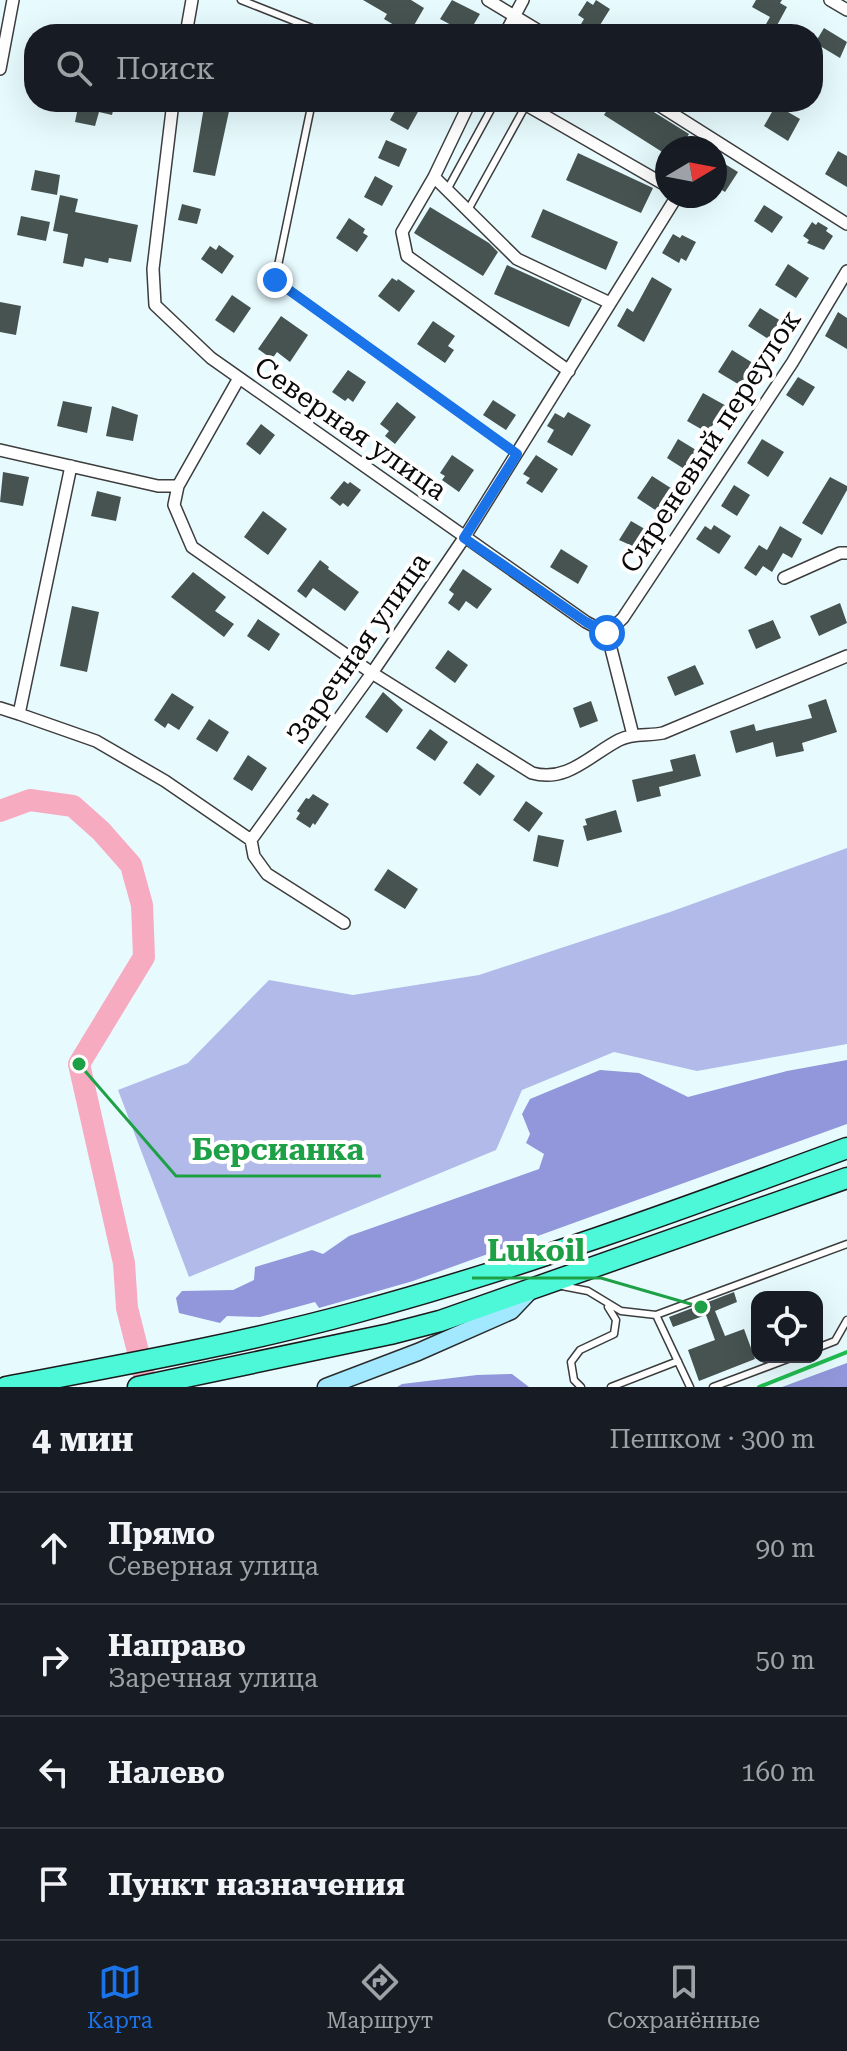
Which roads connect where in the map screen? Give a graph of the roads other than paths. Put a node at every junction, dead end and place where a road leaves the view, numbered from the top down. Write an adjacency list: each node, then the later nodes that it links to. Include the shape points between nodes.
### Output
1 (13, 0): 13 (street)
2 (192, 0): 9 (street)
3 (241, 0): 10 (lane)
4 (488, 0): 8 (street)
5 (523, 0): 8 (street)
6 (830, 0): 7 (street)
7 (847, 10)
8 (515, 16): 11 (street); 12 (street)
9 (188, 24)
10 (302, 24)
11 (511, 24)
12 (528, 24)
13 (0, 69)
14 (172, 112): 32 (street, Северная улица, via 153,269 155,305)
15 (310, 112): 34 (lane, via 275,280)
16 (465, 112): 23 (street)
17 (490, 112): 25 (lane)
18 (519, 112): 27 (lane)
19 (537, 112): 24 (street)
20 (668, 112): 21 (street)
21 (703, 136)
22 (727, 152): 28 (street)
23 (434, 177): 25 (street); 31 (street, via 402,232 407,256)
24 (655, 179)
25 (447, 190): 27 (street)
26 (669, 208): 30 (street, Заречная улица)
27 (468, 210): 30 (street, via 517,259)
28 (847, 224)
29 (847, 271): 40 (street, Сиреневый переулок, via 649,580)
30 (610, 303): 31 (street, Заречная улица)
31 (569, 371): 34 (street, Заречная улица)
32 (239, 378): 36 (street); 37 (street, Северная улица)
33 (0, 450): 35 (street)
34 (517, 454): 37 (street, Заречная улица)
35 (71, 466): 36 (street); 44 (street)
36 (178, 486): 42 (street, via 174,505 192,547)
37 (464, 538): 40 (street, Северная улица); 42 (street, Заречная улица)
38 (847, 553): 39 (street)
39 (784, 578)
40 (607, 633): 45 (street)
41 (847, 656): 45 (street, via 663,733)
42 (372, 673): 45 (street, via 545,777 580,765); 46 (street, Заречная улица)
43 (0, 708): 44 (street)
44 (19, 714): 46 (street, via 96,741)
45 (633, 735)
46 (251, 840): 47 (street, via 254,856 267,874)
47 (344, 923)
48 (847, 1148): 58 (highway, via 425,1293 270,1334)
49 (847, 1178): 51 (highway)
50 (847, 1244): 53 (lane)
51 (540, 1287): 52 (lane, via 588,1291); 59 (highway, via 390,1334); 60 (street, via 511,1311)
52 (603, 1301): 53 (lane, via 621,1311); 61 (lane, via 617,1329 571,1362)
53 (656, 1315): 56 (lane)
54 (847, 1320): 55 (lane, via 835,1341)
55 (823, 1346)
56 (678, 1361): 62 (lane); 63 (lane)
57 (777, 1363): 64 (lane)
58 (6, 1387)
59 (138, 1387)
60 (326, 1387)
61 (581, 1387)
62 (611, 1387)
63 (690, 1387)
64 (713, 1387)

